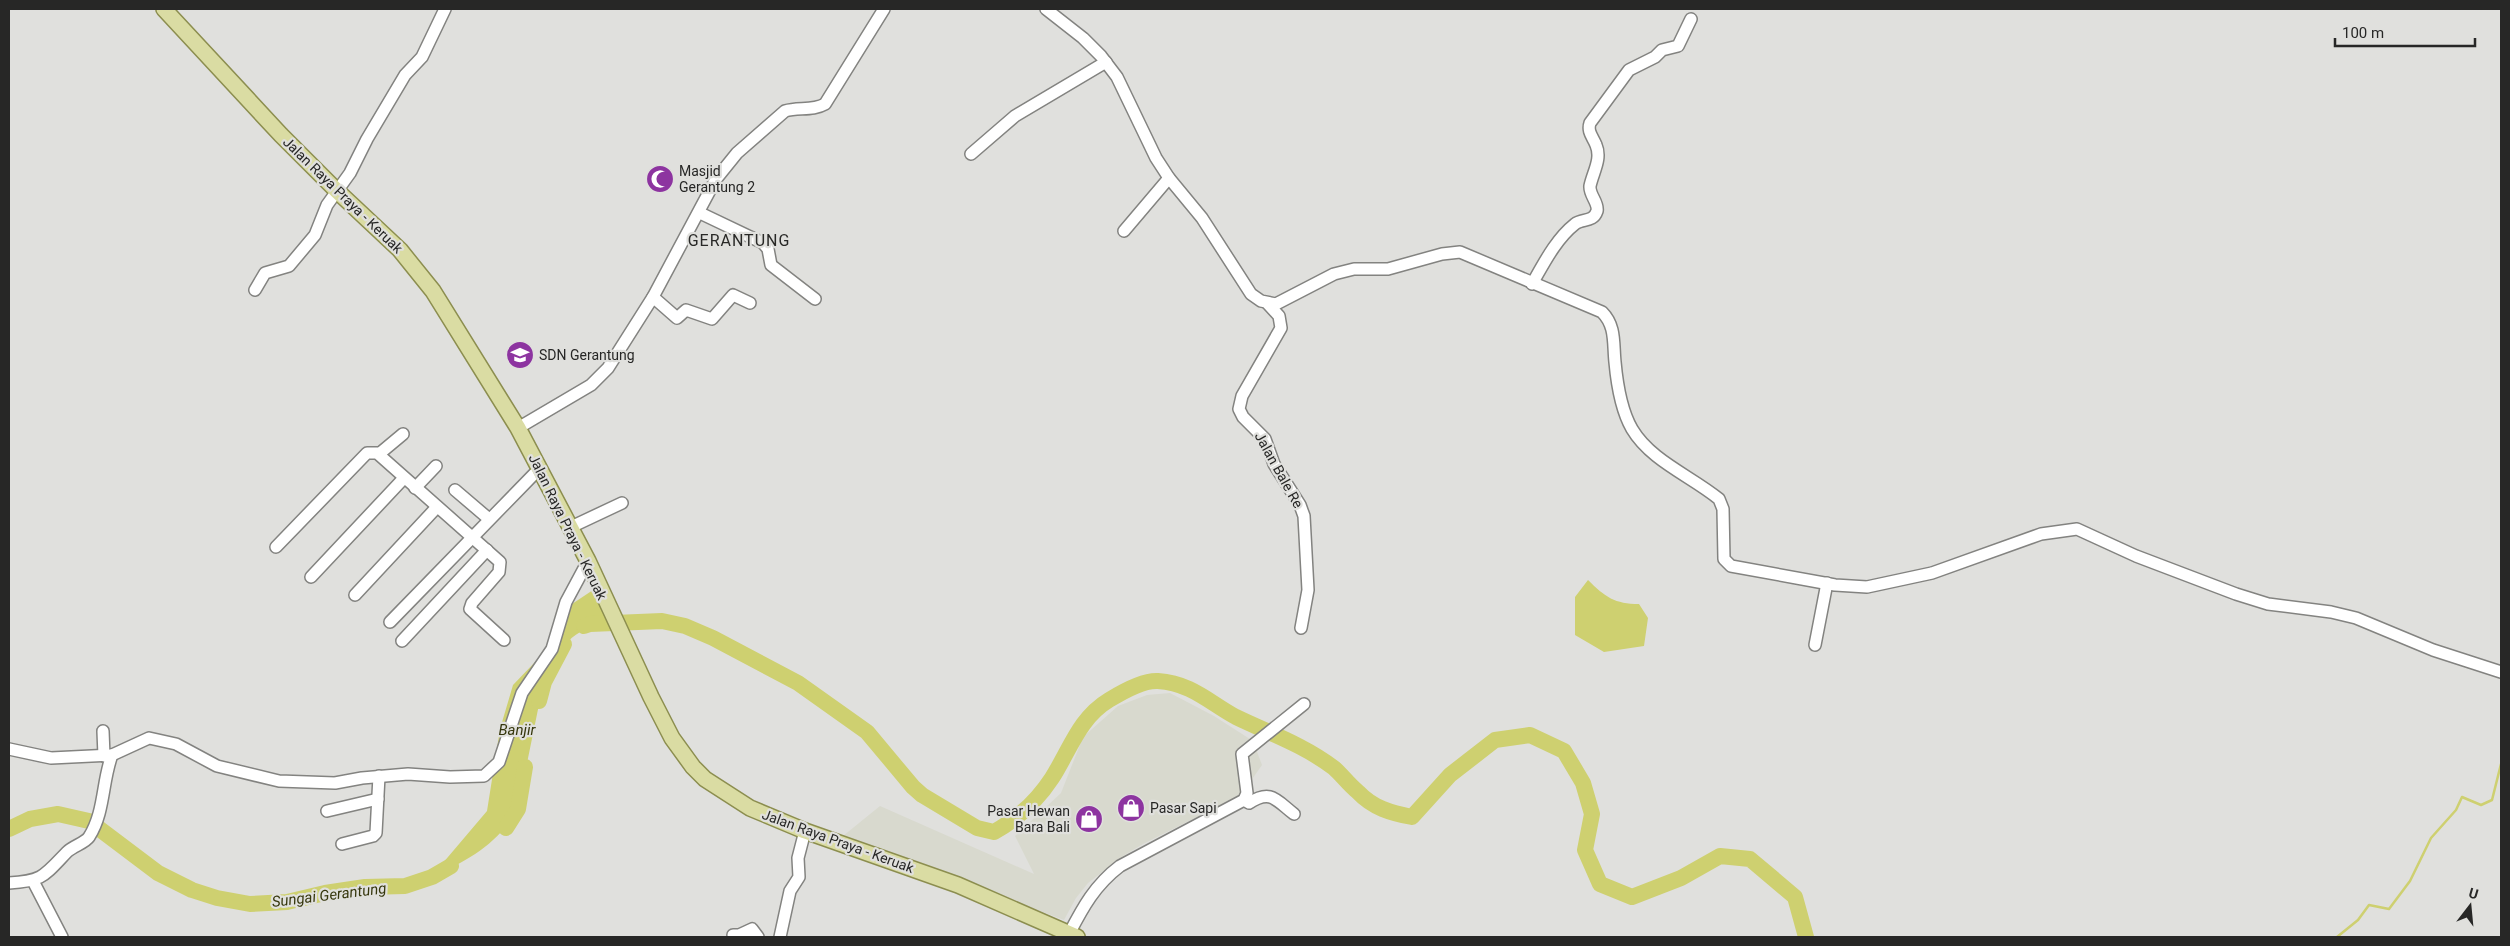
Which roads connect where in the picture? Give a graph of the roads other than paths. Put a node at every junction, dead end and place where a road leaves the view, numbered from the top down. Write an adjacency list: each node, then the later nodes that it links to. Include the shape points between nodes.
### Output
1 (164, 9): 9 (main road, Jalan Raya Praya - Keruak, via 281,136)
2 (445, 9): 9 (street, via 422,57 405,75 350,173)
3 (884, 9): 10 (street, via 830,100 816,108 785,111 753,138 721,172)
4 (1046, 9): 6 (street, via 1068,24)
5 (1691, 19): 12 (street, via 1678,46 1662,50 1629,70 1590,124 1588,129 1598,151 1590,187 1596,214 1571,228)
6 (1106, 62): 7 (street, via 1015,116); 8 (street, via 1117,77)
7 (971, 154)
8 (1169, 178): 11 (street); 17 (street, via 1202,218 1251,294)
9 (336, 190): 13 (street, via 315,235 288,266 265,273); 18 (main road, Jalan Raya Praya - Keruak, via 400,250 424,278)
10 (700, 213): 14 (street); 15 (street, via 763,243 768,249 771,265)
11 (1124, 231)
12 (1532, 284): 17 (street, via 1466,253 1453,252 1388,269 1354,269 1334,274 1279,304); 35 (street, via 1594,307 1609,318 1617,378 1629,422 1657,456 1719,499 1724,509 1724,561 1738,568)
13 (254, 290)
14 (653, 296): 16 (street, via 677,318 686,310 712,319 733,295); 18 (street, via 617,357 599,379)
15 (815, 299)
16 (750, 303)
17 (1268, 304): 38 (street, Jalan Bale Re, via 1279,316 1281,328 1242,396 1239,410 1265,439 1274,464 1304,516 1308,590)
18 (518, 428): 22 (main road, Jalan Raya Praya - Keruak)
19 (403, 434): 20 (street)
20 (379, 454): 23 (street); 31 (street, via 367,453)
21 (436, 466): 24 (street)
22 (539, 469): 28 (street); 29 (main road, Jalan Raya Praya - Keruak)
23 (404, 478): 24 (street); 34 (street)
24 (415, 488): 27 (street)
25 (455, 490): 28 (street)
26 (622, 503): 29 (street)
27 (437, 507): 30 (street); 36 (street)
28 (489, 519): 30 (street)
29 (571, 527): 33 (main road, Jalan Raya Praya - Keruak)
30 (473, 537): 32 (street); 37 (street)
31 (276, 548)
32 (487, 550): 39 (street, via 500,562 501,568 470,608); 40 (street)
33 (588, 561): 47 (street, via 566,602 552,649 522,693 502,756 492,771 478,777); 52 (main road, Jalan Raya Praya - Keruak, via 626,648 672,738 693,767 705,779 750,808)
34 (311, 577)
35 (1827, 583): 41 (street); 42 (street, via 1867,586 1913,578 2041,534 2077,529 2136,556 2236,594 2268,604 2356,618 2433,650)
36 (355, 595)
37 (390, 622)
38 (1301, 628)
39 (504, 640)
40 (402, 641)
41 (1815, 645)
42 (2501, 672)
43 (1304, 704): 49 (street, via 1242,754 1248,793)
44 (103, 731): 46 (street)
45 (9, 749): 46 (street, via 51,758)
46 (108, 755): 47 (street, via 149,738 176,744 217,766 262,778 335,783); 54 (street, via 98,815 88,838 73,847 45,875)
47 (379, 776): 48 (street)
48 (378, 799): 50 (street); 53 (street, via 376,835)
49 (1244, 800): 51 (street, via 1249,802 1262,795 1270,795); 57 (street, via 1120,866 1094,890)
50 (328, 811)
51 (1294, 814)
52 (805, 831): 57 (main road, Jalan Raya Praya - Keruak, via 945,880); 60 (street, via 798,858 800,877 790,891)
53 (342, 844)
54 (33, 881): 55 (street); 58 (street)
55 (9, 883)
56 (733, 935): 59 (street, via 752,929)
57 (1073, 936)
58 (62, 937)
59 (758, 937)
60 (780, 937)

